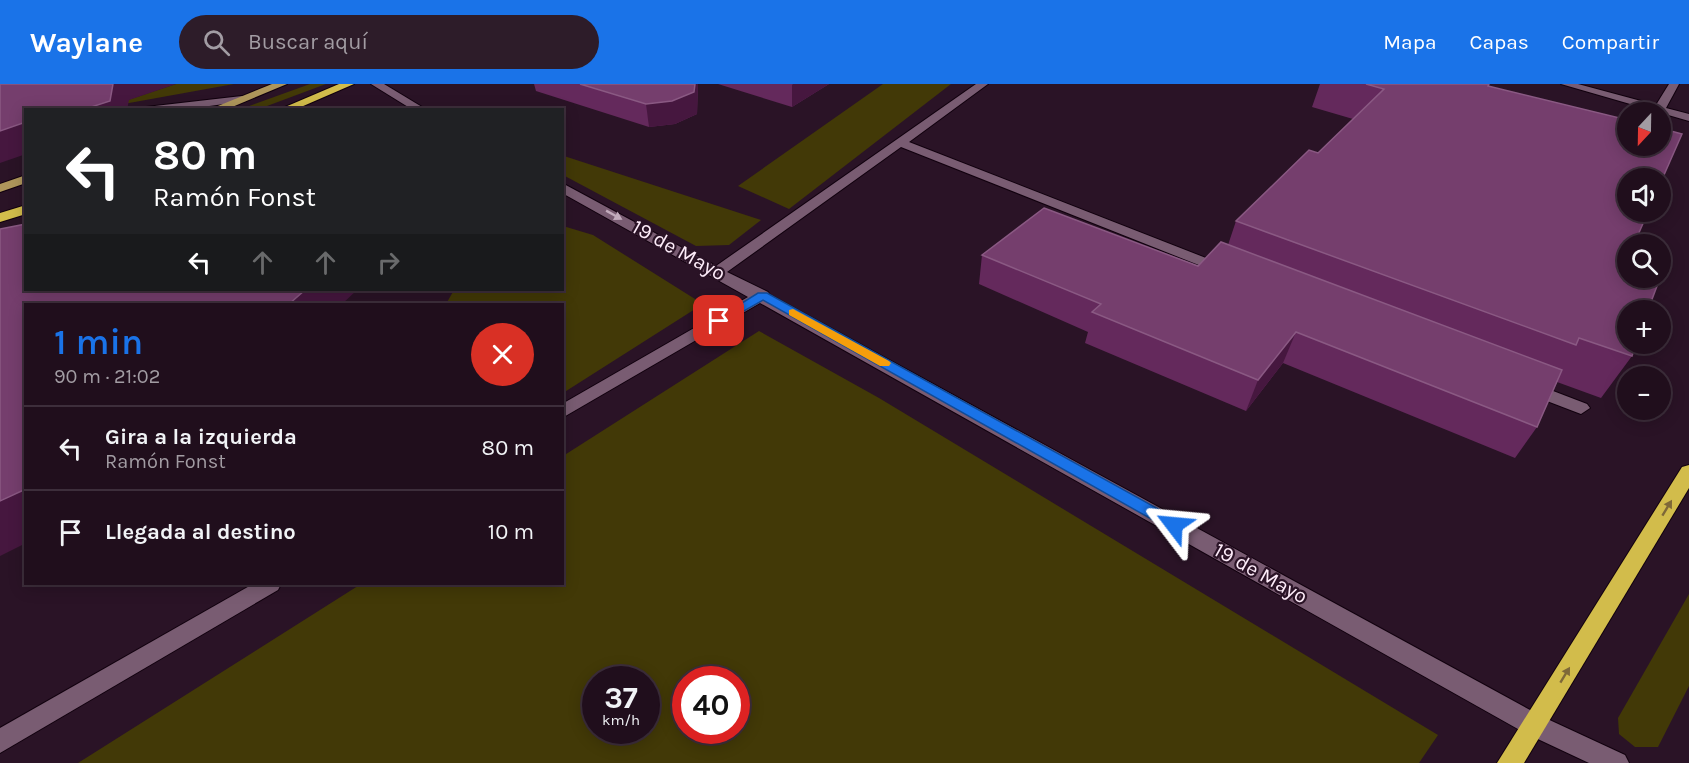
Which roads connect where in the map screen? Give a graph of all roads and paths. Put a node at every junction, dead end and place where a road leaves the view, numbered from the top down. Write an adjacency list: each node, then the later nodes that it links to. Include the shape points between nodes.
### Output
1 (282, 84): 7 (main road)
2 (349, 84): 12 (highway)
3 (376, 84): 13 (street)
4 (983, 84): 16 (street)
5 (1566, 84): 8 (street)
6 (1674, 84): 9 (street)
7 (242, 99): 10 (street); 11 (main road)
8 (1634, 102)
9 (1664, 102)
10 (163, 108)
11 (218, 108)
12 (288, 108)
13 (418, 108)
14 (1671, 112): 15 (street)
15 (1689, 117)
16 (901, 143): 22 (street); 23 (street)
17 (24, 180): 19 (main road)
18 (564, 187): 22 (street, 19 de Mayo, one-way to 22)
19 (0, 188)
20 (24, 209): 21 (highway)
21 (0, 218)
22 (718, 271): 24 (street, 19 de Mayo)
23 (1236, 274)
24 (763, 295): 27 (street); 30 (street, 19 de Mayo)
25 (1514, 382): 26 (street)
26 (1581, 408)
27 (564, 411)
28 (1689, 472): 30 (highway, one-way to 28)
29 (268, 585): 31 (street)
30 (1534, 725): 32 (highway); 33 (street, 19 de Mayo)
31 (0, 741)
32 (1510, 763)
33 (1616, 763)

